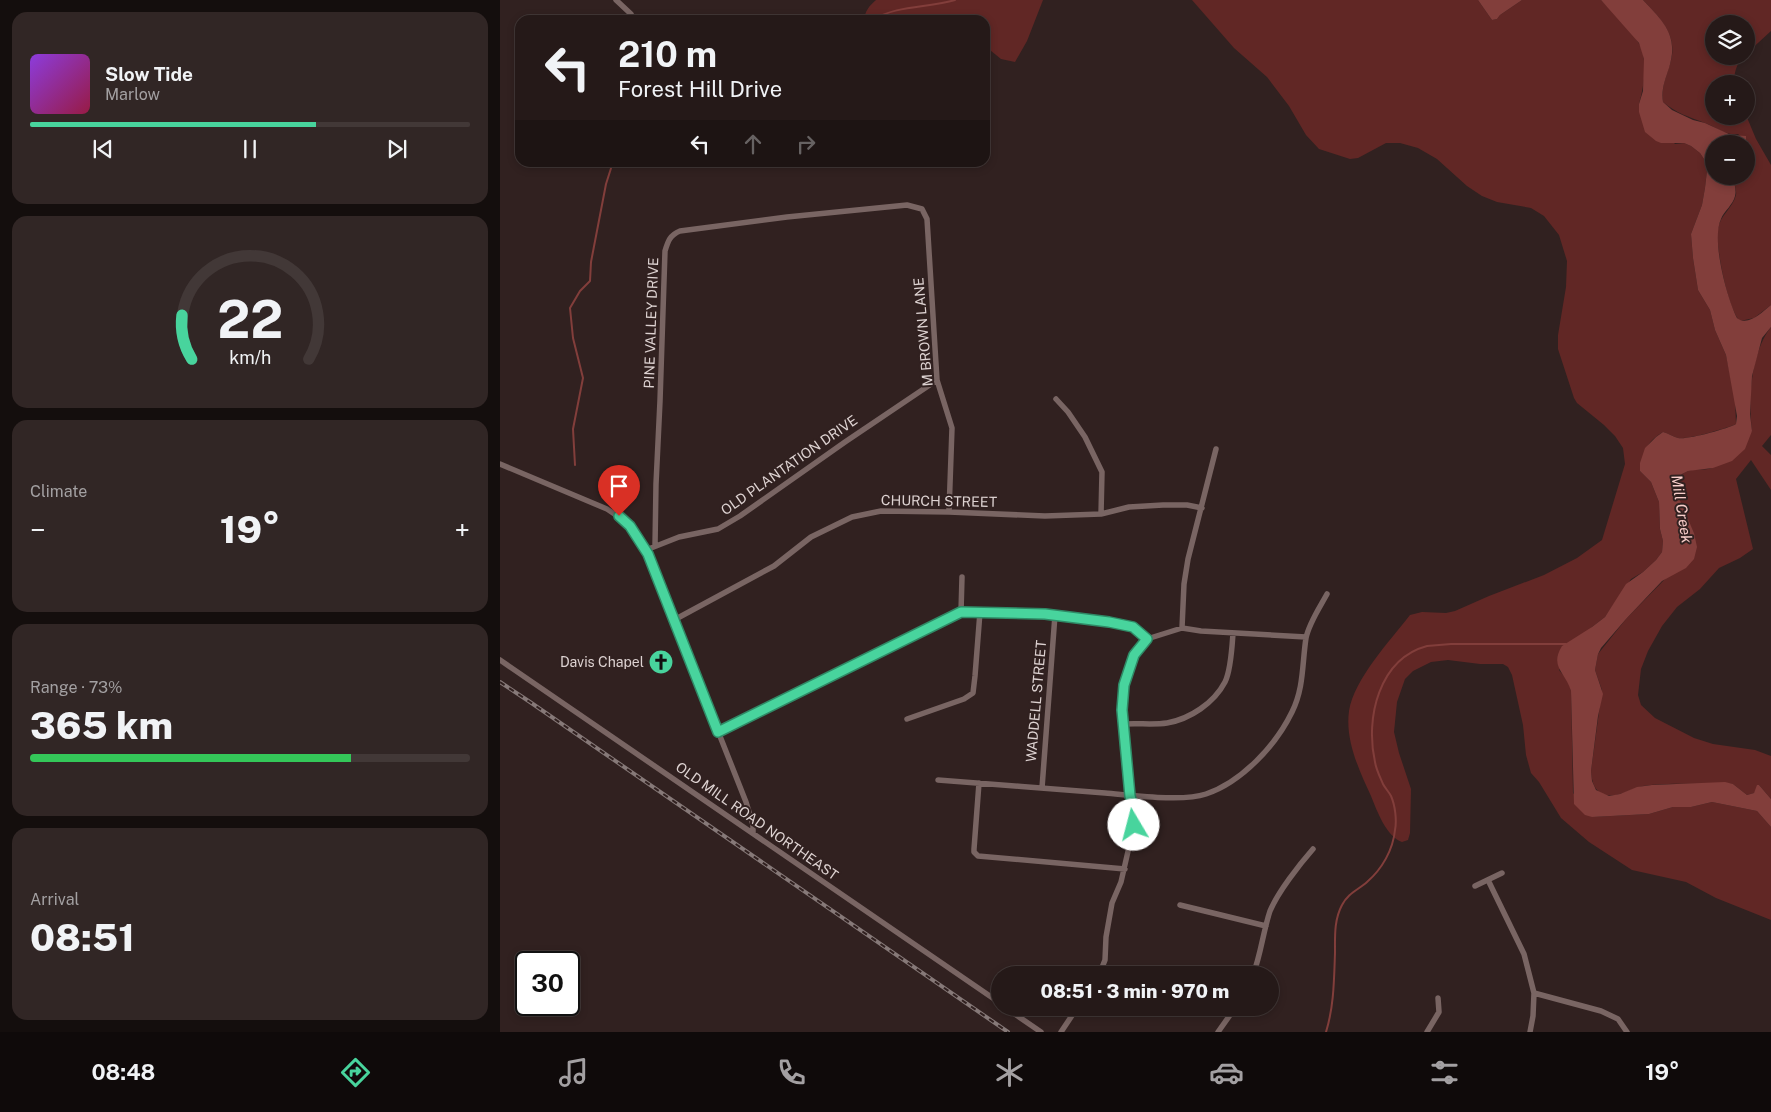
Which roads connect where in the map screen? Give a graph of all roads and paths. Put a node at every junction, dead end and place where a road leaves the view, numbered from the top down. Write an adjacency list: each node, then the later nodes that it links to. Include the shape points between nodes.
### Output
1 (616, 0): 2 (street)
2 (631, 14)
3 (922, 209): 4 (street, M BROWN LANE, via 927,219); 11 (street, PINE VALLEY DRIVE, via 907,205 787,217 672,234 665,251)
4 (937, 380): 9 (street, M BROWN LANE, via 952,428); 11 (street, OLD PLANTATION DRIVE, via 718,529 678,537)
5 (1056, 399): 10 (street, via 1085,437 1102,472)
6 (1216, 449): 8 (street)
7 (500, 464): 12 (street, via 619,516)
8 (1202, 508): 10 (street, CHURCH STREET, via 1187,505 1129,507); 19 (street, via 1185,576)
9 (950, 512): 10 (street, CHURCH STREET, via 1045,516); 18 (street, CHURCH STREET, via 880,511 852,517 812,537 774,566)
10 (1101, 514)
11 (655, 546): 12 (street, OLD PLANTATION DRIVE)
12 (646, 550): 18 (street)
13 (962, 577): 15 (street)
14 (1327, 594): 21 (street)
15 (961, 612): 16 (street); 26 (street)
16 (980, 612): 17 (street); 24 (street, via 972,693 964,699)
17 (1056, 615): 22 (street, via 1133,627); 29 (street, WADDELL STREET)
18 (674, 620): 26 (street)
19 (1182, 628): 20 (street); 22 (street)
20 (1233, 633): 21 (street); 25 (street, via 1225,681 1212,700 1190,715 1167,722)
21 (1306, 637): 30 (street, via 1297,702 1282,729 1260,757 1232,782 1205,794 1191,797)
22 (1147, 639): 25 (street, via 1134,655 1124,685)
23 (500, 660): 31 (street, OLD MILL ROAD NORTHEAST)
24 (908, 719)
25 (1124, 724): 30 (street)
26 (718, 732): 31 (street, via 749,810)
27 (938, 780): 28 (street)
28 (979, 783): 29 (street); 33 (street, via 974,849 978,856)
29 (1042, 788): 30 (street)
30 (1130, 796): 33 (street, via 1134,825)
31 (753, 833): 42 (street, OLD MILL ROAD NORTHEAST)
32 (1312, 849): 38 (street, via 1279,895)
33 (1125, 869): 39 (street, via 1112,903)
34 (1502, 873): 35 (street)
35 (1488, 880): 36 (street); 41 (street, via 1524,954)
36 (1475, 886)
37 (1180, 905): 38 (street)
38 (1266, 926): 40 (street)
39 (1103, 966)
40 (1256, 966)
41 (1534, 993): 51 (street); 52 (street, via 1601,1011 1618,1019)
42 (991, 997)
43 (1438, 998): 50 (street, via 1438,1012)
44 (1018, 1016): 47 (street)
45 (1071, 1016): 48 (street)
46 (1229, 1016): 49 (street)
47 (1041, 1032)
48 (1060, 1032)
49 (1218, 1032)
50 (1427, 1032)
51 (1530, 1032)
52 (1627, 1032)

